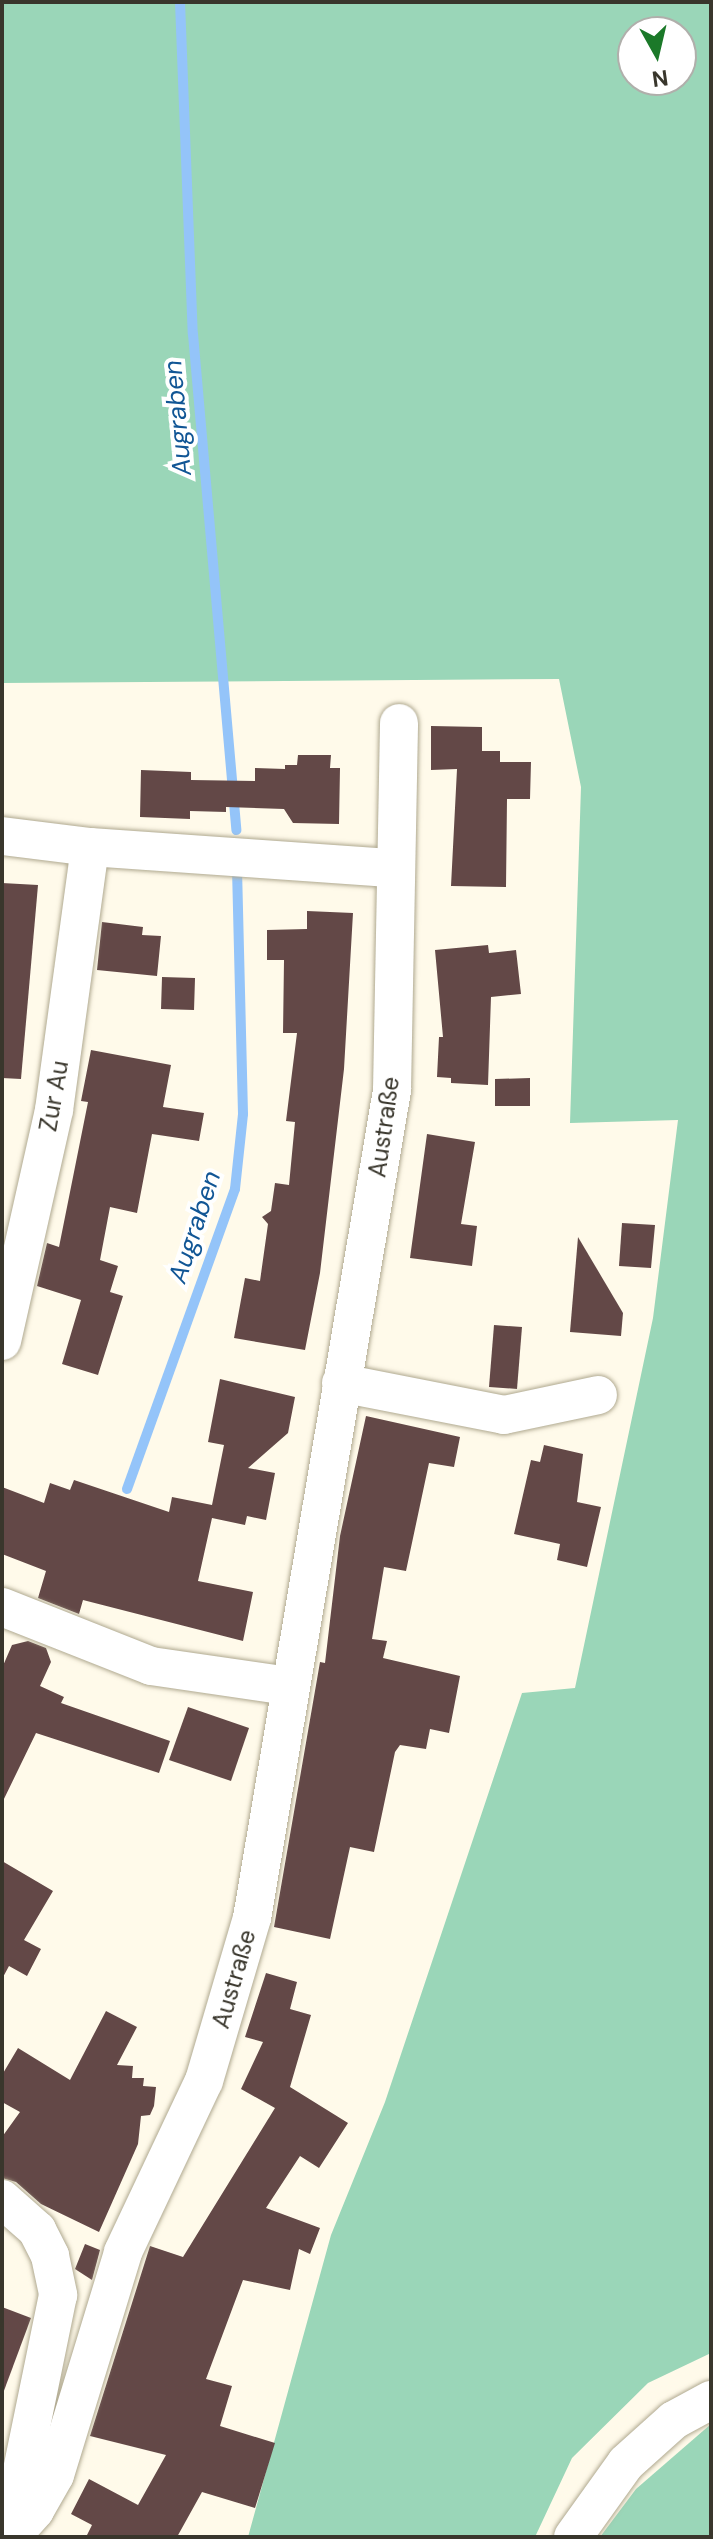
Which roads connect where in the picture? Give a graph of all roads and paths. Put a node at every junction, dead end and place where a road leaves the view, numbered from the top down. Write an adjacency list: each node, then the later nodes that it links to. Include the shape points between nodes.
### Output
1 (399, 723): 4 (street, Austraße)
2 (2, 836): 3 (street)
3 (90, 847): 4 (street); 5 (street, Zur Au, via 54,1110)
4 (393, 868): 6 (street, Austraße, via 392,1090)
5 (2, 1341)
6 (341, 1383): 7 (street, via 504,1415); 9 (street, Austraße)
7 (598, 1395)
8 (2, 1607): 9 (street, via 151,1666)
9 (288, 1686): 13 (street, Austraße, via 252,1918 204,2081 123,2252 55,2475)
10 (2, 2199): 12 (street, via 37,2230 50,2256 58,2295 18,2490)
11 (711, 2400): 14 (street, via 674,2420 626,2463)
12 (2, 2535)
13 (11, 2537)
14 (573, 2537)

